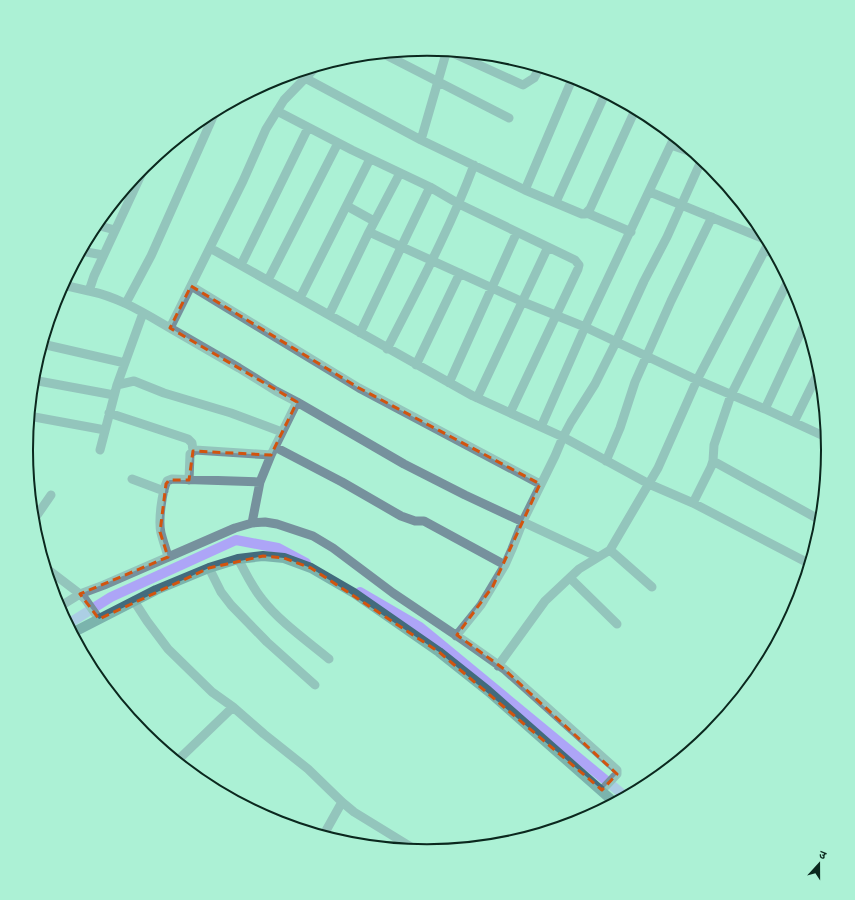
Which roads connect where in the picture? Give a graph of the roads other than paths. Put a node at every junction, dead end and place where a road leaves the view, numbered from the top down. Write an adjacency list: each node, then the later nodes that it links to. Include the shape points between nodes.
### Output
1 (446, 56): 7 (street)
2 (391, 57): 7 (street)
3 (460, 57): 4 (street, via 523,85 534,78)
4 (538, 71)
5 (309, 74): 6 (street)
6 (305, 78): 10 (street); 15 (street)
7 (438, 81): 12 (street); 15 (street)
8 (571, 83): 25 (street)
9 (604, 97): 28 (street)
10 (276, 111): 14 (street); 43 (street)
11 (634, 113): 32 (street)
12 (509, 118)
13 (212, 120): 58 (street, via 151,256)
14 (308, 128): 17 (street); 48 (street)
15 (421, 140): 22 (street)
16 (673, 141): 18 (street)
17 (338, 143): 20 (street); 50 (street)
18 (671, 145): 19 (street); 26 (street)
19 (683, 149)
20 (370, 159): 23 (street); 31 (street)
21 (699, 164): 30 (street)
22 (474, 165): 25 (street); 29 (street)
23 (400, 173): 24 (street); 34 (street)
24 (430, 187): 29 (street); 41 (street)
25 (525, 190): 28 (street)
26 (650, 192): 30 (street); 39 (street)
27 (126, 196): 36 (street)
28 (556, 202): 32 (street, via 582,214)
29 (459, 204): 38 (street); 47 (street)
30 (682, 205): 33 (street); 66 (street)
31 (346, 206): 34 (street); 56 (street)
32 (587, 213): 39 (street)
33 (712, 218): 40 (street); 69 (street)
34 (374, 221): 37 (street)
35 (102, 227): 36 (street)
36 (115, 230): 46 (street)
37 (369, 232): 41 (street); 60 (street)
38 (517, 232): 42 (street); 54 (street)
39 (631, 232): 62 (street)
40 (762, 241)
41 (402, 247): 47 (street); 65 (street)
42 (548, 247): 57 (street); 61 (street, via 575,260 579,265)
43 (210, 248): 48 (street); 52 (street)
44 (766, 248): 73 (street)
45 (87, 252): 46 (street)
46 (103, 255): 55 (street)
47 (433, 261): 49 (street); 68 (street)
48 (241, 265): 50 (street)
49 (460, 273): 54 (street); 71 (street)
50 (268, 280): 56 (street)
51 (69, 286): 55 (street)
52 (191, 286): 63 (street); 99 (street, via 359,388)
53 (786, 286): 77 (street)
54 (492, 288): 57 (street); 75 (street)
55 (89, 291): 58 (street)
56 (300, 298): 60 (street)
57 (523, 302): 61 (street); 79 (street)
58 (126, 303): 59 (street)
59 (144, 313): 63 (street); 70 (street)
60 (329, 315): 65 (street)
61 (557, 316): 62 (street); 83 (street)
62 (585, 327): 66 (street); 86 (street)
63 (170, 328): 80 (street)
64 (803, 328): 81 (street)
65 (360, 333): 68 (street)
66 (616, 342): 69 (street); 90 (street, via 595,384)
67 (47, 345): 70 (street)
68 (387, 349): 71 (street)
69 (647, 356): 73 (street); 94 (street)
70 (126, 363): 76 (street)
71 (416, 366): 75 (street)
72 (815, 379): 85 (street)
73 (697, 380): 77 (street); 100 (street)
74 (39, 381): 78 (street)
75 (449, 383): 79 (street)
76 (117, 385): 78 (street); 88 (street, via 134,381)
77 (731, 395): 81 (street); 95 (street, via 714,445)
78 (114, 396): 82 (street)
79 (477, 398): 83 (street)
80 (297, 402): 88 (street); 106 (street, via 404,464)
81 (765, 409): 85 (street)
82 (110, 413): 87 (street); 92 (street, via 188,439 192,443)
83 (510, 413): 86 (street)
84 (35, 417): 87 (street)
85 (794, 422): 89 (street)
86 (541, 427): 90 (street)
87 (105, 430): 91 (street)
88 (282, 432): 93 (street)
89 (821, 434)
90 (563, 437): 94 (street); 99 (street)
91 (100, 450)
92 (193, 451): 93 (street); 97 (street, via 189,458)
93 (273, 451): 98 (street); 113 (street, via 336,479 401,516 424,521)
94 (606, 461): 100 (street)
95 (713, 461): 103 (street); 105 (street)
96 (132, 479): 101 (street)
97 (189, 480): 98 (street); 101 (street, via 169,480)
98 (260, 482): 107 (street)
99 (540, 484): 106 (street)
100 (649, 484): 103 (street); 108 (street)
101 (164, 491): 109 (street, via 160,532)
102 (52, 495): 104 (street)
103 (693, 503): 112 (street)
104 (38, 514)
105 (816, 518)
106 (523, 521): 110 (street); 113 (street)
107 (252, 523): 109 (street, via 221,533); 124 (street, via 277,524 313,536)
108 (610, 550): 110 (street); 117 (street)
109 (168, 557): 118 (street)
110 (598, 557): 116 (street)
111 (238, 559): 114 (street); 125 (street, via 254,587 275,614); 130 (street, via 263,556 284,558 311,568 354,593 440,652)
112 (806, 562)
113 (505, 565): 124 (street, via 481,605)
114 (209, 568): 119 (street); 127 (street, via 231,605)
115 (53, 573): 118 (street)
116 (570, 578): 122 (street); 126 (street, via 545,601)
117 (652, 586)
118 (83, 596): 120 (street); 121 (street)
119 (134, 601): 121 (street); 128 (street, via 168,649 212,692)
120 (65, 605)
121 (97, 616): 123 (street)
122 (617, 624)
123 (77, 630)
124 (456, 636): 126 (street)
125 (329, 659)
126 (498, 666): 130 (street, via 617,770 616,775)
127 (315, 685)
128 (233, 707): 129 (street); 132 (street, via 308,769)
129 (181, 758)
130 (604, 787): 131 (street)
131 (612, 799)
132 (342, 802): 133 (street); 134 (street)
133 (326, 831)
134 (406, 844)

